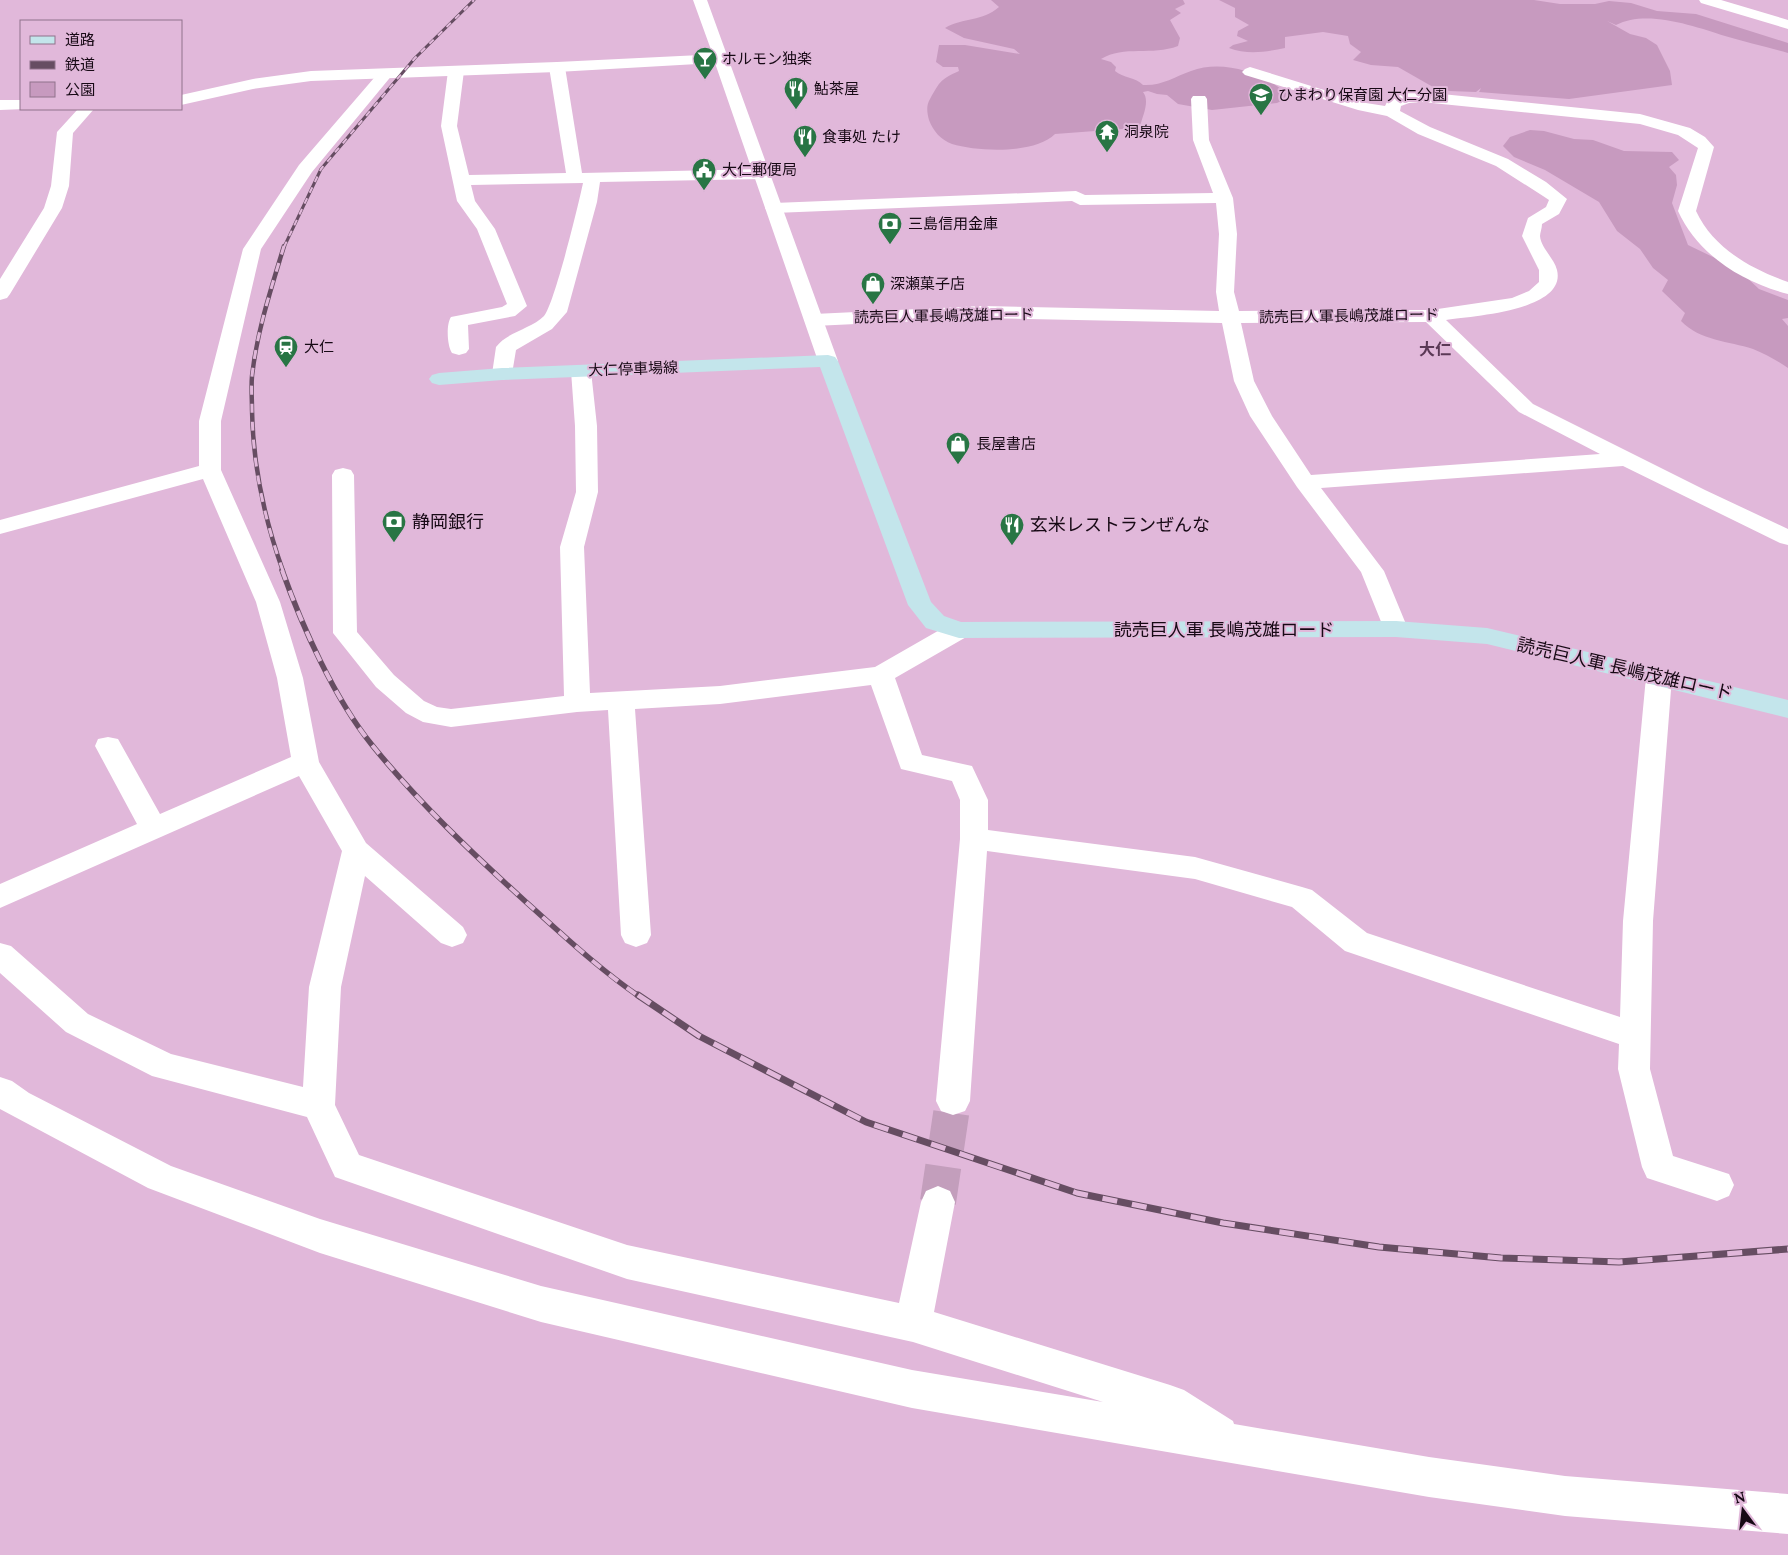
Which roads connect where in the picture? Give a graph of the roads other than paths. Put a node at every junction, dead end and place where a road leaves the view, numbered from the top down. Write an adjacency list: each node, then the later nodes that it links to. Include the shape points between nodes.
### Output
1 (700, 0): 4 (street)
2 (1706, 0): 3 (street)
3 (1788, 25)
4 (721, 58): 5 (street); 15 (street)
5 (556, 67): 6 (street); 16 (street, via 574,164)
6 (456, 71): 8 (street); 17 (street, via 450,126)
7 (1250, 72): 14 (street)
8 (385, 74): 10 (street, via 289,79); 31 (street, via 305,169 252,249 210,421)
9 (1199, 99): 18 (street, via 1201,140)
10 (182, 100)
11 (0, 105): 12 (street)
12 (20, 105)
13 (85, 110): 21 (street, via 65,132 60,186 53,208)
14 (1392, 112): 20 (street, via 1394,103 1406,98 1439,97 1640,119 1681,130 1706,146 1687,211 1697,230 1709,243 1747,270); 22 (street, 読売巨人軍長嶋茂雄ロード, via 1414,126 1512,168 1558,199 1553,210 1534,222 1531,236 1548,270 1548,284 1536,295 1516,304)
15 (763, 174): 16 (street); 19 (street)
16 (583, 178): 17 (street); 28 (street, via 588,202 557,312 540,330 506,346)
17 (462, 180): 25 (street, via 466,202 486,229 517,306 508,312 458,321)
18 (1224, 198): 19 (street, via 1080,200 1076,196); 23 (street, via 1228,234 1225,292)
19 (774, 208): 24 (street)
20 (1788, 288)
21 (0, 294)
22 (1431, 316): 23 (street, 読売巨人軍長嶋茂雄ロード); 30 (street, via 1526,408)
23 (1230, 317): 24 (street, 読売巨人軍長嶋茂雄ロード, via 982,312); 33 (street, via 1244,381 1261,416)
24 (814, 320): 26 (street)
25 (459, 349)
26 (828, 361): 27 (main road, 大仁停車場線); 36 (main road, 読売巨人軍 長嶋茂雄ロード, via 920,605 935,622)
27 (581, 371): 28 (main road, 大仁停車場線); 41 (street, via 587,492 572,547)
28 (502, 374): 29 (main road, 大仁停車場線)
29 (439, 379)
30 (1625, 458): 33 (street); 35 (street)
31 (210, 470): 34 (street); 44 (street, via 268,602 290,678)
32 (343, 475): 41 (street, via 345,633 385,681 415,707 432,716 451,718)
33 (1305, 482): 37 (street, via 1372,571)
34 (0, 527)
35 (1788, 538)
36 (959, 630): 37 (main road, 読売巨人軍 長嶋茂雄ロード); 38 (street)
37 (1396, 630): 39 (main road, 読売巨人軍 長嶋茂雄ロード, via 1487,636)
38 (881, 675): 40 (street); 46 (street, via 911,762 962,773 974,800)
39 (1659, 677): 42 (main road, 読売巨人軍 長嶋茂雄ロード); 52 (street, via 1638,921)
40 (621, 702): 41 (street); 50 (street)
41 (577, 703)
42 (1788, 708)
43 (108, 746): 45 (street)
44 (305, 762): 45 (street); 47 (street)
45 (153, 828): 48 (street)
46 (974, 839): 52 (street, via 1195,868 1302,898 1356,942); 54 (street)
47 (356, 851): 49 (street); 55 (street, via 325,987)
48 (0, 897)
49 (452, 935)
50 (636, 935)
51 (0, 954): 55 (street, via 77,1023 164,1066)
52 (1636, 1036): 56 (street, via 1634,1069 1659,1167)
53 (0, 1091): 59 (street, via 17,1103 160,1177 320,1236 541,1304 912,1389)
54 (952, 1101)
55 (318, 1105): 58 (street, via 347,1166 627,1262)
56 (1717, 1185)
57 (938, 1202): 58 (street)
58 (913, 1324): 59 (street, via 1170,1404)
59 (1229, 1442): 60 (street, via 1429,1477 1565,1496)
60 (1788, 1514)

